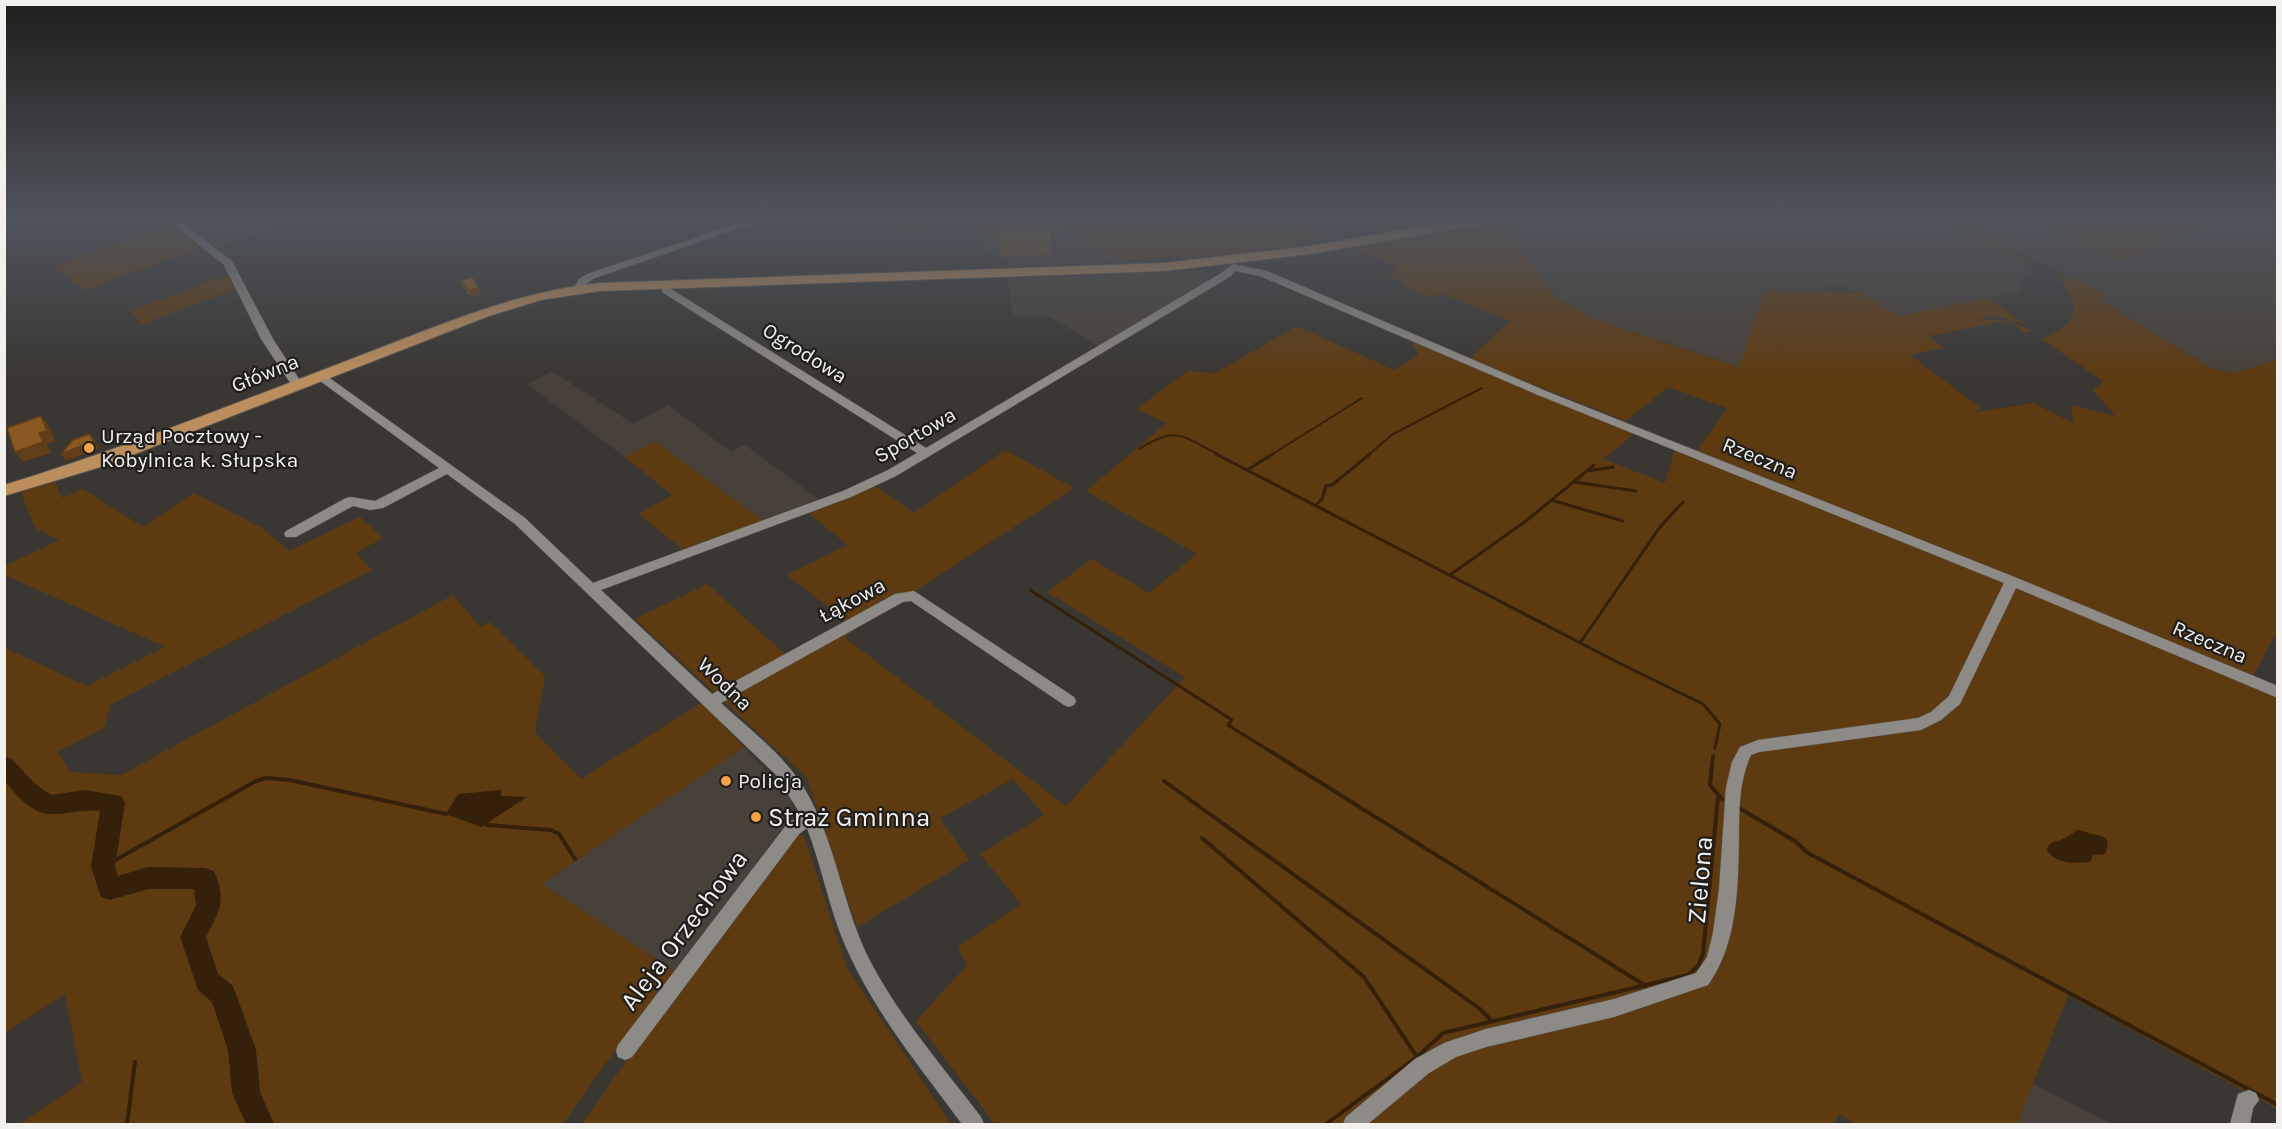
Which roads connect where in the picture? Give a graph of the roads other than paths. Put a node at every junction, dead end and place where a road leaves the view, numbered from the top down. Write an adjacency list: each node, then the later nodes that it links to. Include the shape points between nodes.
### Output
1 (232, 272): 9 (street, via 267,339)
2 (604, 272): 7 (street, via 583,281)
3 (1032, 272): 6 (main road)
4 (1228, 272): 10 (street, Sportowa)
5 (1259, 272): 14 (street, Rzeczna, via 1542,393)
6 (666, 285): 7 (main road); 10 (street, Ogrodowa, via 666,290)
7 (578, 289): 8 (main road, Główna, via 540,295 484,313)
8 (320, 376): 9 (main road, Główna); 11 (street, Wodna)
9 (297, 385): 12 (main road, Główna, via 98,462)
10 (926, 453): 15 (street, Sportowa, via 847,494)
11 (448, 468): 13 (street, via 378,505 351,501); 15 (street, Wodna, via 520,521)
12 (4, 491)
13 (291, 534)
14 (2012, 581): 16 (street, Rzeczna); 23 (street, Zielona, via 1955,700 1936,716 1921,724 1745,751 1739,761 1730,818 1721,937 1716,956 1702,979 1614,1008 1451,1049 1422,1066)
15 (593, 588): 18 (street, Wodna)
16 (2277, 692)
17 (1069, 701): 18 (street, Łąkowa, via 914,596 900,597)
18 (711, 702): 19 (street, Wodna, via 793,783)
19 (811, 817): 20 (street, Aleja Orzechowa, via 793,829); 22 (street, Wodna, via 864,966)
20 (625, 1051)
21 (2249, 1100): 24 (street, via 2245,1101)
22 (974, 1125)
23 (1353, 1125)
24 (2240, 1125)

